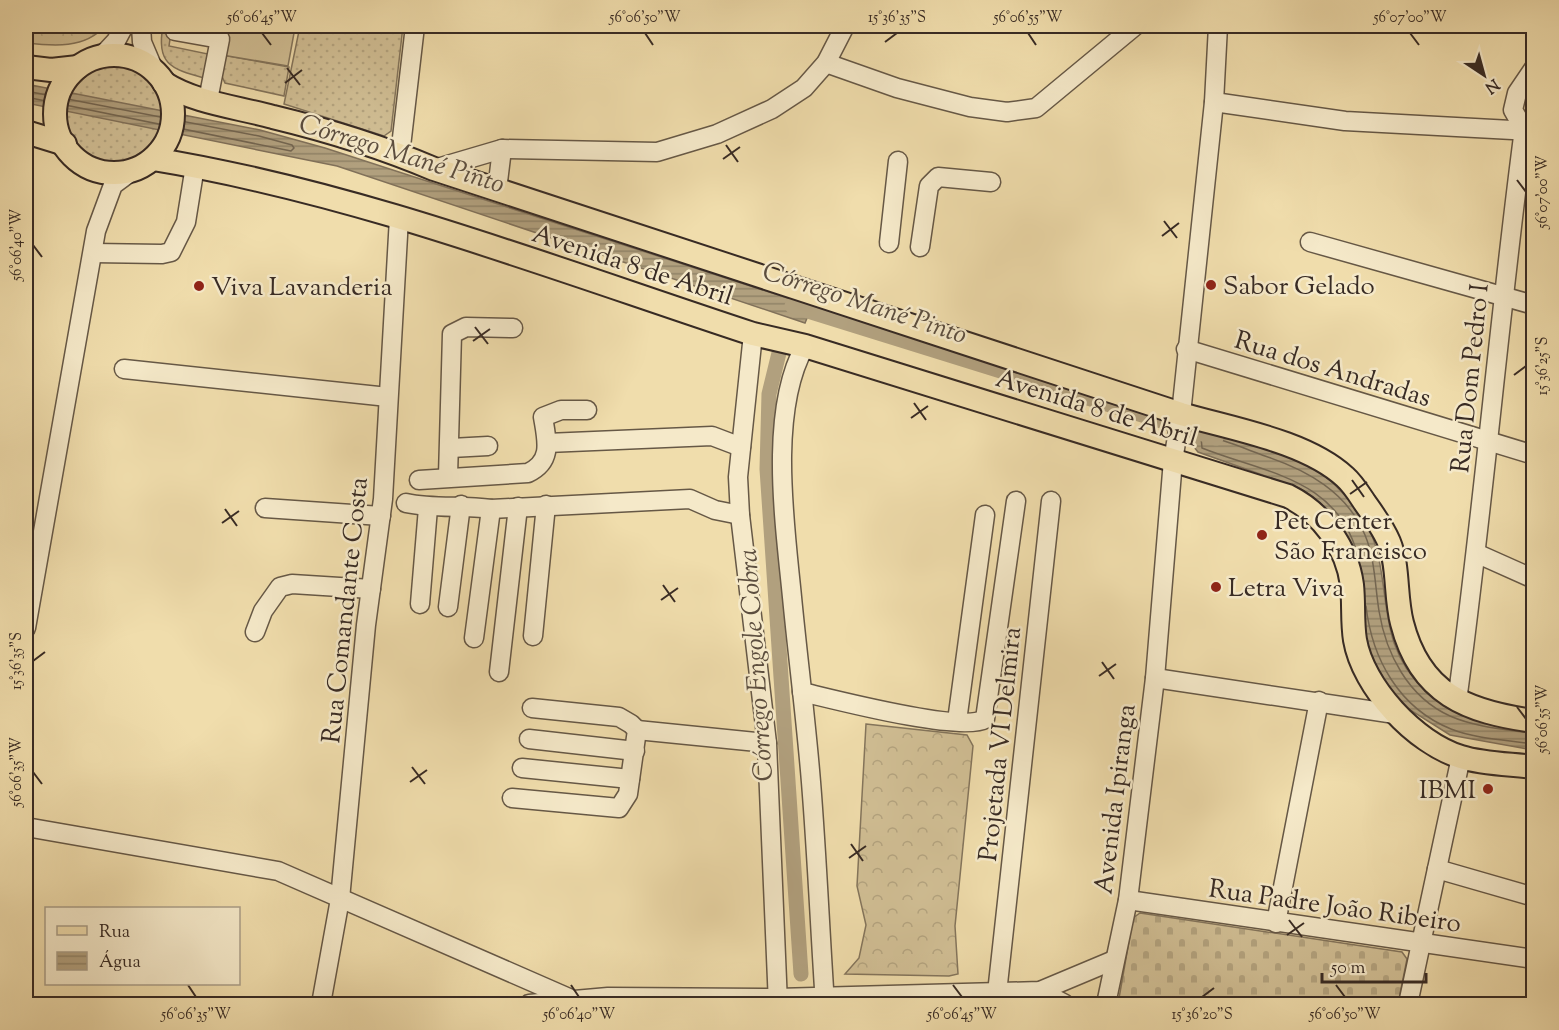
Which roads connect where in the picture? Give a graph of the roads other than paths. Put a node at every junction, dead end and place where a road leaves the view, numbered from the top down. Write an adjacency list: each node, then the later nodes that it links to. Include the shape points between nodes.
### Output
1 (124, 26): 8 (street)
2 (141, 26): 13 (street, via 142,42)
3 (415, 26): 20 (street)
4 (845, 26): 9 (street)
5 (1136, 26): 9 (street, via 1036,108 1007,112 970,107)
6 (1218, 26): 15 (street, Avenida Ipiranga)
7 (175, 31): 14 (street, via 220,39)
8 (101, 57): 11 (main road, Avenida 8 de Abril); 13 (main road, Avenida 8 de Abril, via 135,60)
9 (826, 63): 19 (street, via 804,88 772,109 717,134 657,152)
10 (26, 66): 11 (main road, Avenida 8 de Abril, via 51,70)
11 (78, 67): 18 (main road, Avenida 8 de Abril, via 61,87 54,118)
12 (1533, 68): 16 (street, Rua Dom Pedro I, via 1517,93 1513,110)
13 (160, 79): 14 (main road, Avenida 8 de Abril, via 183,93); 22 (main road, via 175,110 169,139)
14 (208, 100): 20 (main road, Avenida 8 de Abril)
15 (1214, 102): 16 (street, via 1345,122); 37 (street, Avenida Ipiranga)
16 (1529, 130): 32 (street, Rua Dom Pedro I)
17 (26, 132): 18 (main road, Avenida 8 de Abril)
18 (65, 144): 22 (main road, Avenida 8 de Abril, via 96,169 115,172)
19 (502, 149): 24 (street); 26 (street)
20 (400, 155): 24 (main road, Avenida 8 de Abril)
21 (898, 161): 29 (street)
22 (144, 164): 23 (main road, Avenida 8 de Abril); 31 (street, via 117,181 107,196)
23 (195, 166): 27 (main road, Avenida 8 de Abril, via 287,186); 31 (street, via 186,222 171,252)
24 (434, 169): 26 (main road, Avenida 8 de Abril)
25 (991, 182): 30 (street, via 938,177 929,186)
26 (496, 190): 41 (main road, Avenida 8 de Abril)
27 (399, 218): 35 (main road, Avenida 8 de Abril); 39 (street, Rua Comandante Costa)
28 (1310, 242): 32 (street)
29 (889, 243)
30 (920, 248)
31 (93, 253): 68 (street)
32 (1502, 296): 33 (street); 42 (street, Rua Dom Pedro I)
33 (1533, 305)
34 (513, 328): 46 (street, via 465,327 452,334)
35 (753, 334): 36 (main road, Avenida 8 de Abril); 45 (street)
36 (805, 346): 48 (main road, Avenida 8 de Abril); 74 (street, via 792,380 783,432 783,511)
37 (1186, 349): 41 (street, Avenida Ipiranga); 42 (street, Rua dos Andradas)
38 (124, 369): 39 (street)
39 (388, 398): 62 (street, Rua Comandante Costa)
40 (587, 410): 43 (street, via 561,410 543,417)
41 (1180, 416): 48 (street, Avenida Ipiranga); 76 (main road, Avenida 8 de Abril, via 1282,444 1327,462 1348,479 1389,542 1402,623 1414,655 1432,682)
42 (1486, 442): 47 (street, Rua dos Andradas); 63 (street, Rua Dom Pedro I)
43 (547, 443): 45 (street, via 712,436); 49 (street, via 540,467 528,473)
44 (489, 446): 46 (street)
45 (741, 447): 60 (street)
46 (451, 448): 49 (street)
47 (1533, 455)
48 (1174, 458): 73 (street, Avenida Ipiranga); 78 (main road, Avenida 8 de Abril, via 1288,496 1306,505 1323,523 1347,563 1355,640 1364,666)
49 (448, 476): 50 (street)
50 (419, 480)
51 (1016, 501): 79 (street, via 988,714 981,722)
52 (1051, 501): 100 (street, Projetada VI Delmira)
53 (406, 503): 58 (street)
54 (461, 505): 58 (street); 59 (street); 67 (street)
55 (546, 505): 56 (street); 60 (street, via 690,499); 70 (street)
56 (518, 507): 59 (street); 72 (street)
57 (264, 508): 62 (street)
58 (428, 508): 66 (street)
59 (491, 508): 71 (street)
60 (740, 515): 83 (street)
61 (985, 515): 79 (street)
62 (381, 516): 65 (street, Rua Comandante Costa)
63 (1478, 554): 64 (street); 76 (street, Rua Dom Pedro I)
64 (1533, 579)
65 (371, 590): 69 (street, via 292,584 280,587 263,611); 93 (street, Rua Comandante Costa)
66 (420, 604)
67 (448, 607)
68 (26, 628)
69 (255, 632)
70 (533, 636)
71 (474, 638)
72 (499, 672)
73 (1155, 678): 75 (street); 94 (street, Avenida Ipiranga)
74 (802, 692): 79 (street, via 871,710); 104 (street)
75 (1319, 701): 78 (street); 95 (street)
76 (1457, 701): 80 (main road, Avenida 8 de Abril, via 1493,716)
77 (532, 708): 81 (street, via 618,717)
78 (1395, 714): 85 (main road, Avenida 8 de Abril, via 1420,735)
79 (957, 721)
80 (1533, 721)
81 (637, 730): 83 (street); 84 (street)
82 (529, 739): 84 (street)
83 (767, 743): 103 (street)
84 (634, 751): 88 (street)
85 (1461, 757): 86 (main road, Avenida 8 de Abril); 91 (street)
86 (1533, 767)
87 (522, 768): 88 (street)
88 (630, 778): 89 (street, via 628,794 620,808)
89 (512, 798)
90 (26, 827): 93 (street, via 278,871)
91 (1437, 869): 92 (street); 96 (street)
92 (1533, 897)
93 (340, 899): 101 (street); 105 (street, Rua Comandante Costa)
94 (1128, 900): 95 (street, Rua Padre João Ribeiro); 98 (street, Avenida Ipiranga)
95 (1276, 923): 96 (street, Rua Padre João Ribeiro)
96 (1421, 944): 97 (street, Rua Padre João Ribeiro); 109 (street)
97 (1533, 959)
98 (1114, 960): 99 (street); 108 (street, Avenida Ipiranga)
99 (1040, 991): 100 (street); 107 (street)
100 (997, 993): 104 (street)
101 (571, 999): 102 (street); 106 (street)
102 (607, 1001): 103 (street)
103 (778, 1001): 104 (street)
104 (824, 1001)
105 (321, 1005)
106 (529, 1005)
107 (1065, 1005)
108 (1106, 1005)
109 (1408, 1005)

